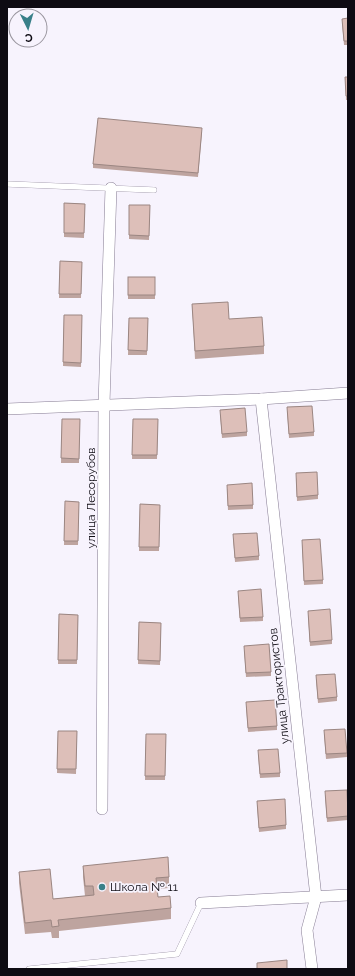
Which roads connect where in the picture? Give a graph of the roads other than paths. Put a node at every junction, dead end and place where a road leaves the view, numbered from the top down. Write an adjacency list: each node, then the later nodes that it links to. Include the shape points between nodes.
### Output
1 (7, 184): 2 (lane)
2 (111, 188): 3 (lane); 6 (street, улица Лесорубов)
3 (154, 190)
4 (348, 392): 5 (street)
5 (261, 399): 6 (street); 10 (street, улица Трактористов)
6 (104, 404): 7 (street); 8 (street, улица Лесорубов)
7 (7, 409)
8 (102, 809)
9 (348, 895): 10 (street)
10 (316, 897): 11 (street); 13 (street, улица Трактористов, via 307,930)
11 (201, 903): 12 (lane, via 177,954)
12 (29, 969)
13 (312, 969)

